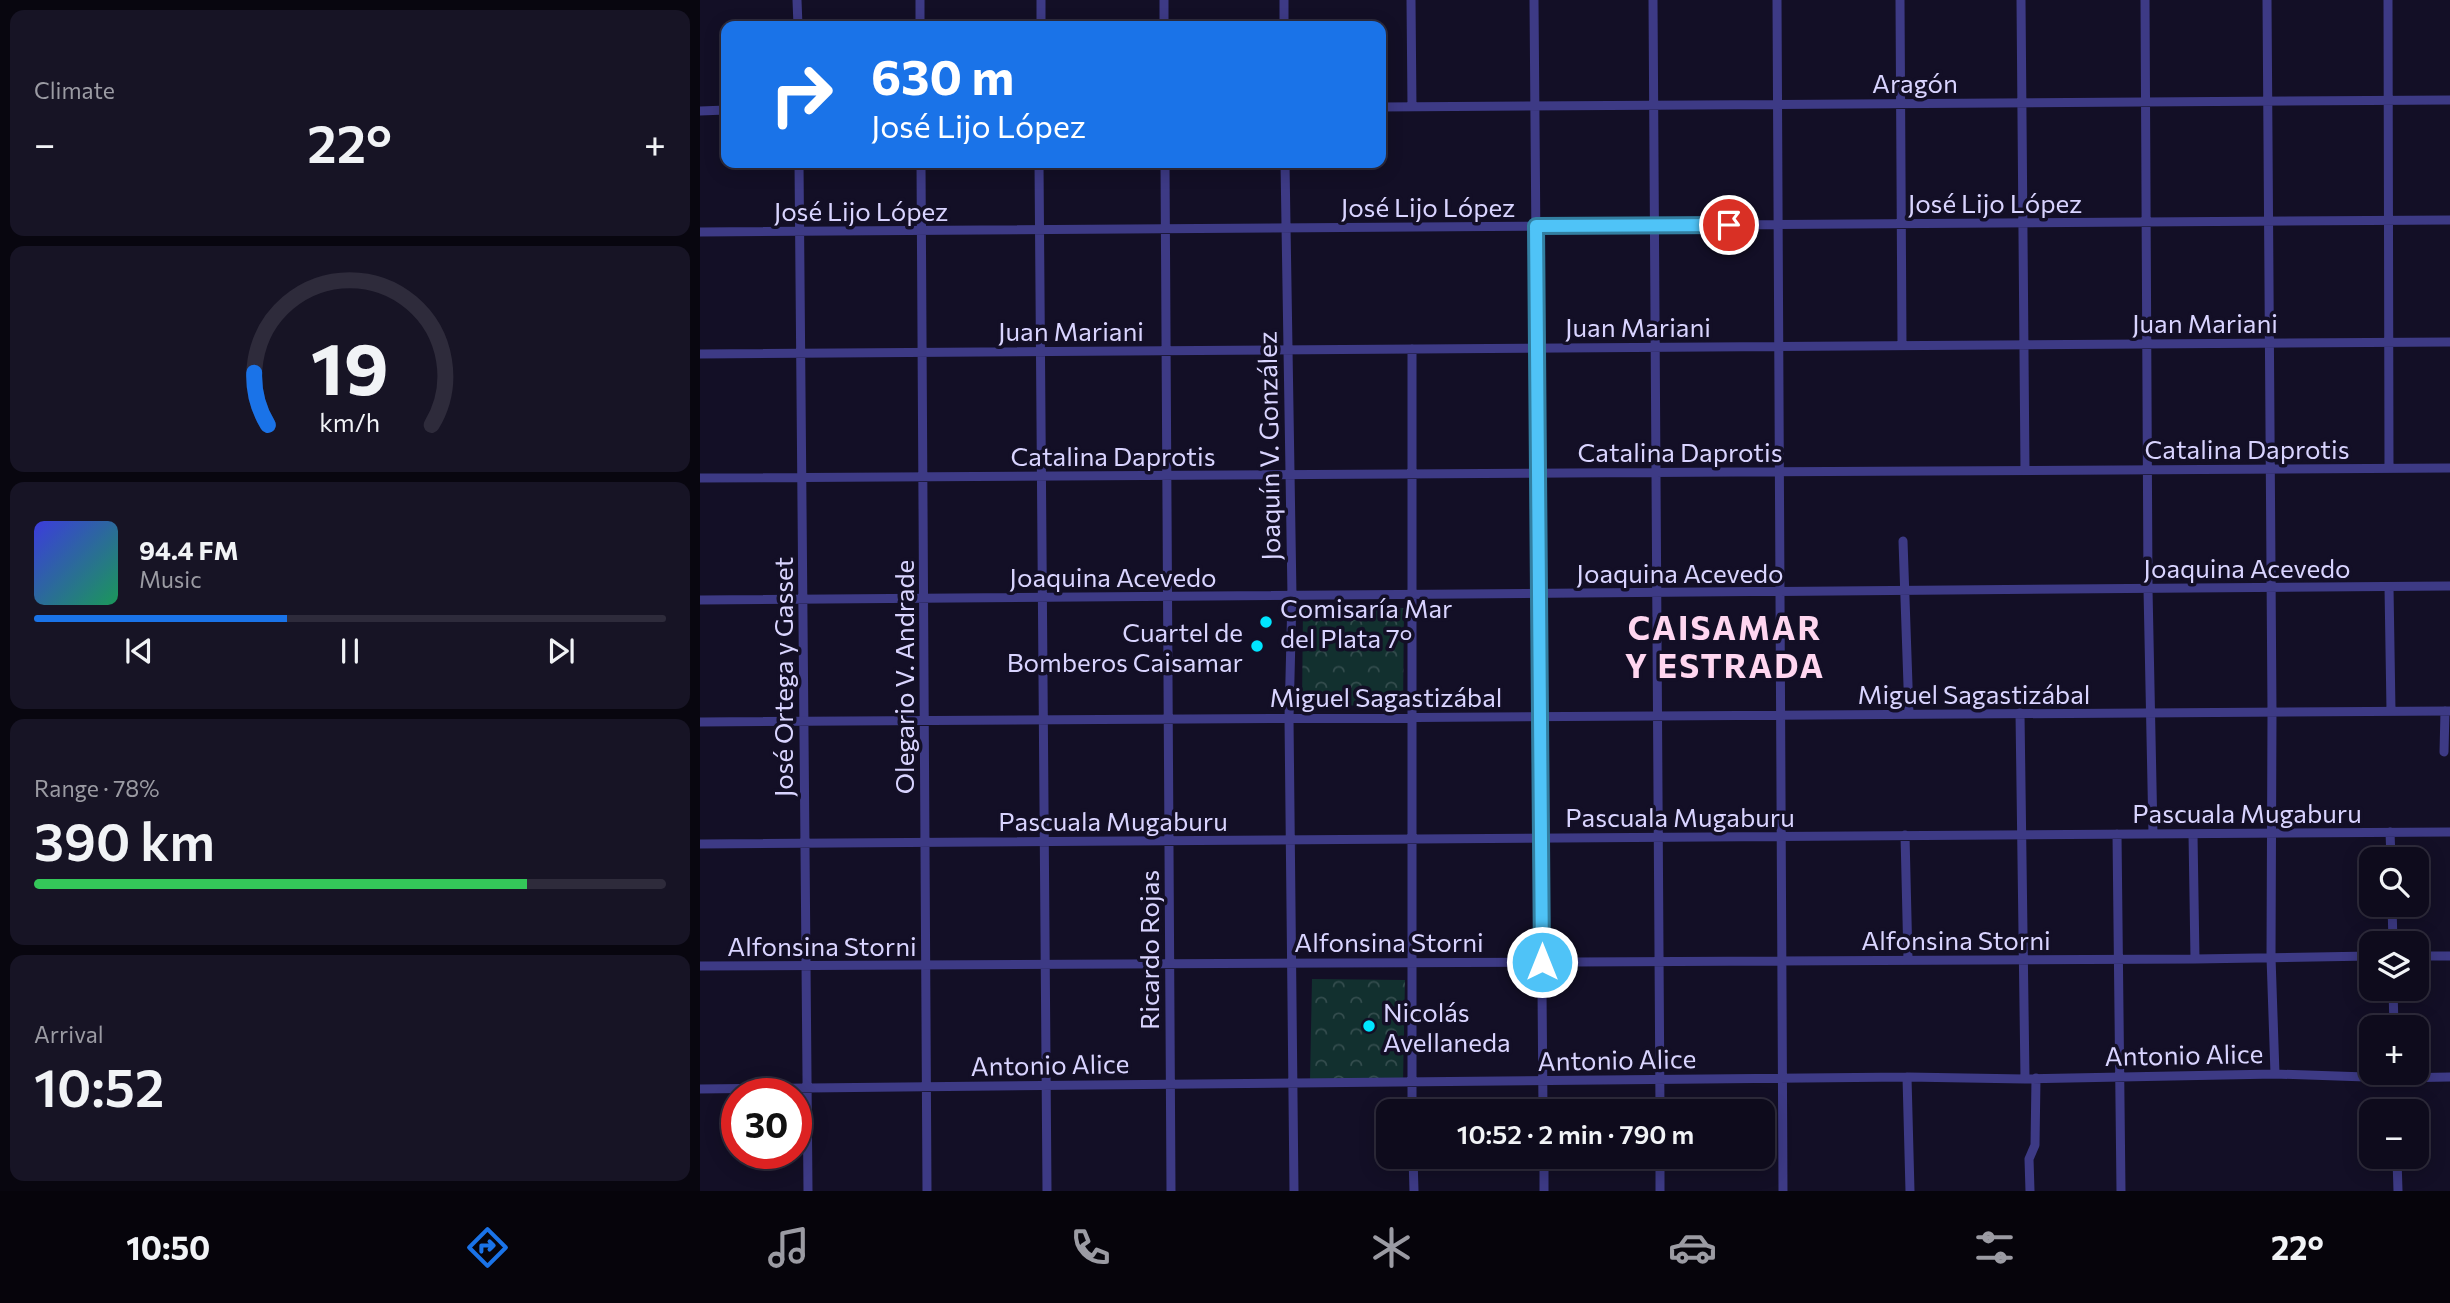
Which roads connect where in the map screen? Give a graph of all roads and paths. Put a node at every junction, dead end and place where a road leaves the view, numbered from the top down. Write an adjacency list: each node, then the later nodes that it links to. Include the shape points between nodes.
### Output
1 (797, 0): 15 (street)
2 (919, 0): 16 (street)
3 (1041, 0): 17 (street)
4 (1164, 0): 18 (street)
5 (1284, 0): 19 (street)
6 (1412, 0): 30 (street)
7 (1534, 0): 28 (street)
8 (1653, 0): 27 (street)
9 (1777, 0): 26 (street)
10 (1900, 0): 24 (street)
11 (2021, 0): 25 (street)
12 (2145, 0): 23 (street)
13 (2267, 0): 22 (street)
14 (2388, 0): 20 (street)
15 (798, 21)
16 (920, 21)
17 (1041, 21)
18 (1164, 21)
19 (1284, 21)
20 (2388, 100): 21 (street, Aragón); 22 (street, Aragón); 38 (street)
21 (2450, 100)
22 (2267, 101): 23 (street, Aragón); 40 (street)
23 (2145, 102): 25 (street, Aragón); 41 (street)
24 (1900, 103): 25 (street, Aragón); 26 (street, Aragón); 43 (street)
25 (2022, 103): 42 (street)
26 (1777, 104): 27 (street, Aragón); 45 (street)
27 (1654, 105): 28 (street, Aragón); 44 (street)
28 (1535, 106): 30 (street, Aragón); 46 (street)
29 (1386, 107): 30 (street, Aragón)
30 (1412, 107)
31 (721, 110): 32 (street)
32 (700, 111)
33 (799, 168): 51 (street, José Ortega y Gasset)
34 (920, 168): 49 (street, Olegario V. Andrade)
35 (1039, 168): 50 (street)
36 (1165, 168): 48 (street, Ricardo Rojas)
37 (1286, 168): 47 (street, Joaquín V. González)
38 (2388, 220): 39 (street, José Lijo López); 40 (street, José Lijo López); 53 (street)
39 (2450, 220)
40 (2268, 221): 41 (street, José Lijo López); 56 (street)
41 (2147, 222): 42 (street, José Lijo López); 55 (street)
42 (2023, 223): 43 (street, José Lijo López); 58 (street)
43 (1901, 224): 45 (street, José Lijo López); 57 (street)
44 (1654, 225): 45 (street, José Lijo López); 46 (street, José Lijo López); 60 (street)
45 (1778, 225): 59 (street)
46 (1536, 226): 47 (street, José Lijo López); 61 (street)
47 (1286, 228): 48 (street, José Lijo López); 63 (street, Joaquín V. González)
48 (1166, 229): 50 (street, José Lijo López); 65 (street, Ricardo Rojas)
49 (921, 230): 50 (street, José Lijo López); 51 (street, José Lijo López); 66 (street, Olegario V. Andrade)
50 (1040, 230): 64 (street)
51 (799, 231): 52 (street, José Lijo López); 67 (street, José Ortega y Gasset)
52 (700, 232)
53 (2388, 342): 54 (street, Juan Mariani); 56 (street, Juan Mariani); 69 (street)
54 (2450, 342)
55 (2147, 343): 56 (street, Juan Mariani); 58 (street, Juan Mariani); 71 (street)
56 (2269, 343): 72 (street)
57 (1902, 345): 58 (street, Juan Mariani); 59 (street, Juan Mariani)
58 (2024, 345): 73 (street)
59 (1779, 346): 60 (street, Juan Mariani); 74 (street)
60 (1655, 347): 61 (street, Juan Mariani); 76 (street)
61 (1537, 348): 62 (street, Juan Mariani); 75 (street)
62 (1412, 349): 63 (street, Juan Mariani); 77 (street)
63 (1288, 350): 65 (street, Juan Mariani); 79 (street, Joaquín V. González)
64 (1041, 351): 65 (street, Juan Mariani); 66 (street, Juan Mariani); 80 (street)
65 (1166, 351): 78 (street, Ricardo Rojas)
66 (922, 352): 67 (street, Juan Mariani); 81 (street, Olegario V. Andrade)
67 (800, 353): 68 (street, Juan Mariani); 83 (street, José Ortega y Gasset)
68 (700, 354)
69 (2389, 468): 70 (street, Catalina Daprotis); 72 (street, Catalina Daprotis)
70 (2450, 468)
71 (2148, 469): 72 (street, Catalina Daprotis); 73 (street, Catalina Daprotis); 88 (street)
72 (2270, 469): 87 (street)
73 (2025, 470): 74 (street, Catalina Daprotis)
74 (1779, 472): 76 (street, Catalina Daprotis); 90 (street)
75 (1538, 473): 76 (street, Catalina Daprotis); 77 (street, Catalina Daprotis); 92 (street)
76 (1656, 473): 91 (street)
77 (1410, 474): 79 (street, Catalina Daprotis); 93 (street)
78 (1167, 475): 79 (street, Catalina Daprotis); 80 (street, Catalina Daprotis); 95 (street, Ricardo Rojas)
79 (1290, 475): 94 (street, Joaquín V. González)
80 (1041, 476): 81 (street, Catalina Daprotis); 97 (street)
81 (923, 477): 83 (street, Catalina Daprotis); 96 (street, Olegario V. Andrade)
82 (700, 478): 83 (street, Catalina Daprotis)
83 (802, 478): 98 (street, José Ortega y Gasset)
84 (1903, 541): 89 (street)
85 (2450, 586): 86 (street, Joaquina Acevedo)
86 (2389, 587): 87 (street, Joaquina Acevedo); 100 (street)
87 (2271, 588): 88 (street, Joaquina Acevedo); 103 (street)
88 (2148, 589): 89 (street, Joaquina Acevedo); 102 (street)
89 (1905, 591): 90 (street, Joaquina Acevedo); 105 (street)
90 (1780, 592): 91 (street, Joaquina Acevedo); 106 (street)
91 (1657, 593): 92 (street, Joaquina Acevedo); 108 (street)
92 (1539, 594): 93 (street, Joaquina Acevedo); 107 (street)
93 (1410, 595): 94 (street, Joaquina Acevedo); 109 (street)
94 (1292, 596): 95 (street, Joaquina Acevedo); 110 (street, Joaquín V. González)
95 (1168, 597): 97 (street, Joaquina Acevedo); 111 (street, Ricardo Rojas)
96 (923, 598): 97 (street, Joaquina Acevedo); 98 (street, Joaquina Acevedo); 114 (street, Olegario V. Andrade)
97 (1042, 598): 112 (street)
98 (803, 599): 99 (street, Joaquina Acevedo); 113 (street, José Ortega y Gasset)
99 (700, 600)
100 (2392, 711): 101 (street, Miguel Sagastizábal); 103 (street, Miguel Sagastizábal)
101 (2447, 711): 116 (street)
102 (2151, 712): 103 (street, Miguel Sagastizábal); 104 (street, Miguel Sagastizábal); 121 (street)
103 (2272, 712): 119 (street)
104 (2020, 713): 105 (street, Miguel Sagastizábal); 124 (street)
105 (1909, 714): 106 (street, Miguel Sagastizábal)
106 (1781, 715): 108 (street, Miguel Sagastizábal); 125 (street)
107 (1540, 716): 108 (street, Miguel Sagastizábal); 109 (street, Miguel Sagastizábal); 126 (street)
108 (1657, 716): 127 (street)
109 (1410, 717): 110 (street, Miguel Sagastizábal); 128 (street)
110 (1289, 718): 111 (street, Miguel Sagastizábal); 130 (street, Joaquín V. González)
111 (1169, 719): 112 (street, Miguel Sagastizábal); 129 (street, Ricardo Rojas)
112 (1043, 720): 114 (street, Miguel Sagastizábal); 131 (street)
113 (804, 721): 114 (street, Miguel Sagastizábal); 115 (street, Miguel Sagastizábal); 133 (street, José Ortega y Gasset)
114 (924, 721): 132 (street, Olegario V. Andrade)
115 (700, 722)
116 (2444, 752)
117 (2390, 832): 118 (street, Pascuala Mugaburu); 119 (street, Pascuala Mugaburu); 135 (street)
118 (2450, 832)
119 (2272, 833): 122 (street, Pascuala Mugaburu); 139 (street)
120 (2117, 834): 121 (street, Pascuala Mugaburu); 124 (street, Pascuala Mugaburu); 140 (street)
121 (2153, 834): 122 (street, Pascuala Mugaburu)
122 (2193, 834): 141 (street)
123 (1905, 835): 124 (street, Pascuala Mugaburu); 125 (street, Pascuala Mugaburu); 142 (street)
124 (2022, 835): 143 (street)
125 (1781, 836): 127 (street, Pascuala Mugaburu); 145 (street)
126 (1542, 837): 127 (street, Pascuala Mugaburu); 128 (street, Pascuala Mugaburu); 147 (street)
127 (1658, 837): 144 (street)
128 (1410, 838): 130 (street, Pascuala Mugaburu); 148 (street)
129 (1170, 840): 130 (street, Pascuala Mugaburu); 131 (street, Pascuala Mugaburu); 149 (street, Ricardo Rojas)
130 (1291, 840): 146 (street, Joaquín V. González)
131 (1044, 841): 132 (street, Pascuala Mugaburu); 151 (street)
132 (925, 842): 133 (street, Pascuala Mugaburu); 150 (street, Olegario V. Andrade)
133 (805, 844): 134 (street, Pascuala Mugaburu); 153 (street, José Ortega y Gasset)
134 (700, 845)
135 (2391, 847)
136 (2359, 956): 139 (street, Alfonsina Storni)
137 (2429, 956): 138 (street)
138 (2450, 956)
139 (2271, 957): 141 (street, Alfonsina Storni); 154 (street)
140 (2118, 959): 141 (street, Alfonsina Storni); 143 (street, Alfonsina Storni); 156 (street)
141 (2196, 959)
142 (1908, 960): 143 (street, Alfonsina Storni); 145 (street, Alfonsina Storni)
143 (2024, 960): 163 (street)
144 (1659, 961): 145 (street, Alfonsina Storni); 147 (street, Alfonsina Storni); 164 (street)
145 (1782, 961): 162 (street)
146 (1292, 962): 148 (street, Alfonsina Storni); 149 (street, Alfonsina Storni); 168 (street, Joaquín V. González)
147 (1542, 962): 148 (street, Alfonsina Storni); 165 (street)
148 (1410, 963): 166 (street)
149 (1169, 964): 151 (street, Alfonsina Storni); 167 (street, Ricardo Rojas)
150 (926, 965): 151 (street, Alfonsina Storni); 153 (street, Alfonsina Storni); 170 (street, Olegario V. Andrade)
151 (1045, 965): 169 (street)
152 (700, 966): 153 (street, Alfonsina Storni)
153 (806, 966): 160 (street, José Ortega y Gasset)
154 (2275, 1074): 155 (street, Antonio Alice); 156 (street, Antonio Alice)
155 (2359, 1075)
156 (2120, 1076): 161 (street, Antonio Alice); 193 (street)
157 (2429, 1076): 159 (street, Antonio Alice)
158 (1907, 1077): 162 (street, Antonio Alice); 163 (street, Antonio Alice); 191 (street)
159 (2450, 1077)
160 (807, 1078)
161 (2036, 1078): 163 (street, Antonio Alice); 192 (street)
162 (1782, 1079): 164 (street, Antonio Alice); 190 (street)
163 (2025, 1079)
164 (1660, 1080): 165 (street, Antonio Alice); 176 (street)
165 (1543, 1081): 166 (street, Antonio Alice); 175 (street)
166 (1411, 1082): 168 (street, Antonio Alice); 174 (street)
167 (1169, 1084): 168 (street, Antonio Alice); 169 (street, Antonio Alice); 185 (street, Ricardo Rojas)
168 (1293, 1084): 186 (street, Joaquín V. González)
169 (1046, 1086): 170 (street, Antonio Alice); 184 (street)
170 (927, 1087): 171 (street, Antonio Alice); 183 (street, Olegario V. Andrade)
171 (812, 1088)
172 (700, 1089): 173 (street, Antonio Alice)
173 (721, 1089)
174 (1412, 1099)
175 (1543, 1099)
176 (1660, 1099)
177 (808, 1169): 182 (street, José Ortega y Gasset)
178 (1413, 1169): 187 (street)
179 (1544, 1169): 188 (street)
180 (1660, 1169): 189 (street)
181 (2397, 1169): 194 (street)
182 (808, 1191)
183 (927, 1191)
184 (1047, 1191)
185 (1171, 1191)
186 (1294, 1191)
187 (1413, 1191)
188 (1544, 1191)
189 (1660, 1191)
190 (1783, 1191)
191 (1910, 1191)
192 (2030, 1191)
193 (2121, 1191)
194 (2398, 1191)

